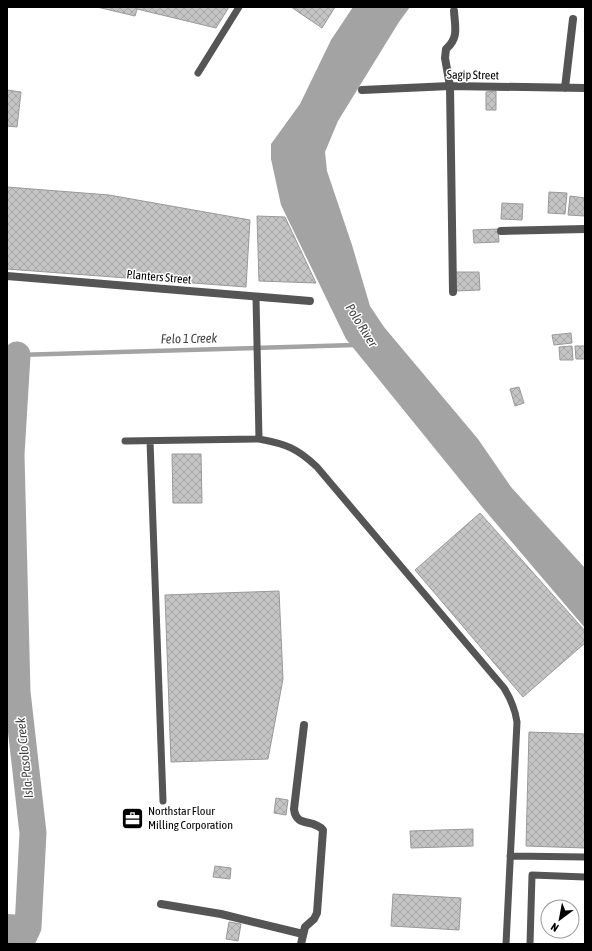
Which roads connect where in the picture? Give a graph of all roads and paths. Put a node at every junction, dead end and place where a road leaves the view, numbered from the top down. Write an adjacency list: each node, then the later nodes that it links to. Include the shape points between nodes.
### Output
1 (239, 7): 4 (lane)
2 (454, 11): 5 (street, via 456,38 446,49 445,58)
3 (573, 19): 6 (street)
4 (198, 73)
5 (450, 86): 6 (street, Sagip Street); 8 (street, Sagip Street); 12 (street)
6 (565, 88): 7 (street, Sagip Street)
7 (585, 88)
8 (362, 90)
9 (585, 229): 10 (street)
10 (502, 232)
11 (7, 276): 13 (street, Planters Street)
12 (453, 292)
13 (256, 297): 14 (street, Planters Street); 15 (lane)
14 (310, 301)
15 (259, 439): 17 (lane); 20 (lane, via 291,447 317,467 511,699 516,710 517,722)
16 (125, 441): 17 (lane)
17 (150, 441): 19 (lane)
18 (304, 726): 24 (street, via 295,816 298,820 323,830 317,913 305,927)
19 (163, 801)
20 (510, 856): 21 (lane); 26 (lane)
21 (585, 857)
22 (585, 877): 27 (lane, via 532,875)
23 (161, 904): 24 (street, via 221,914)
24 (303, 934): 25 (street)
25 (301, 944)
26 (506, 944)
27 (530, 944)

